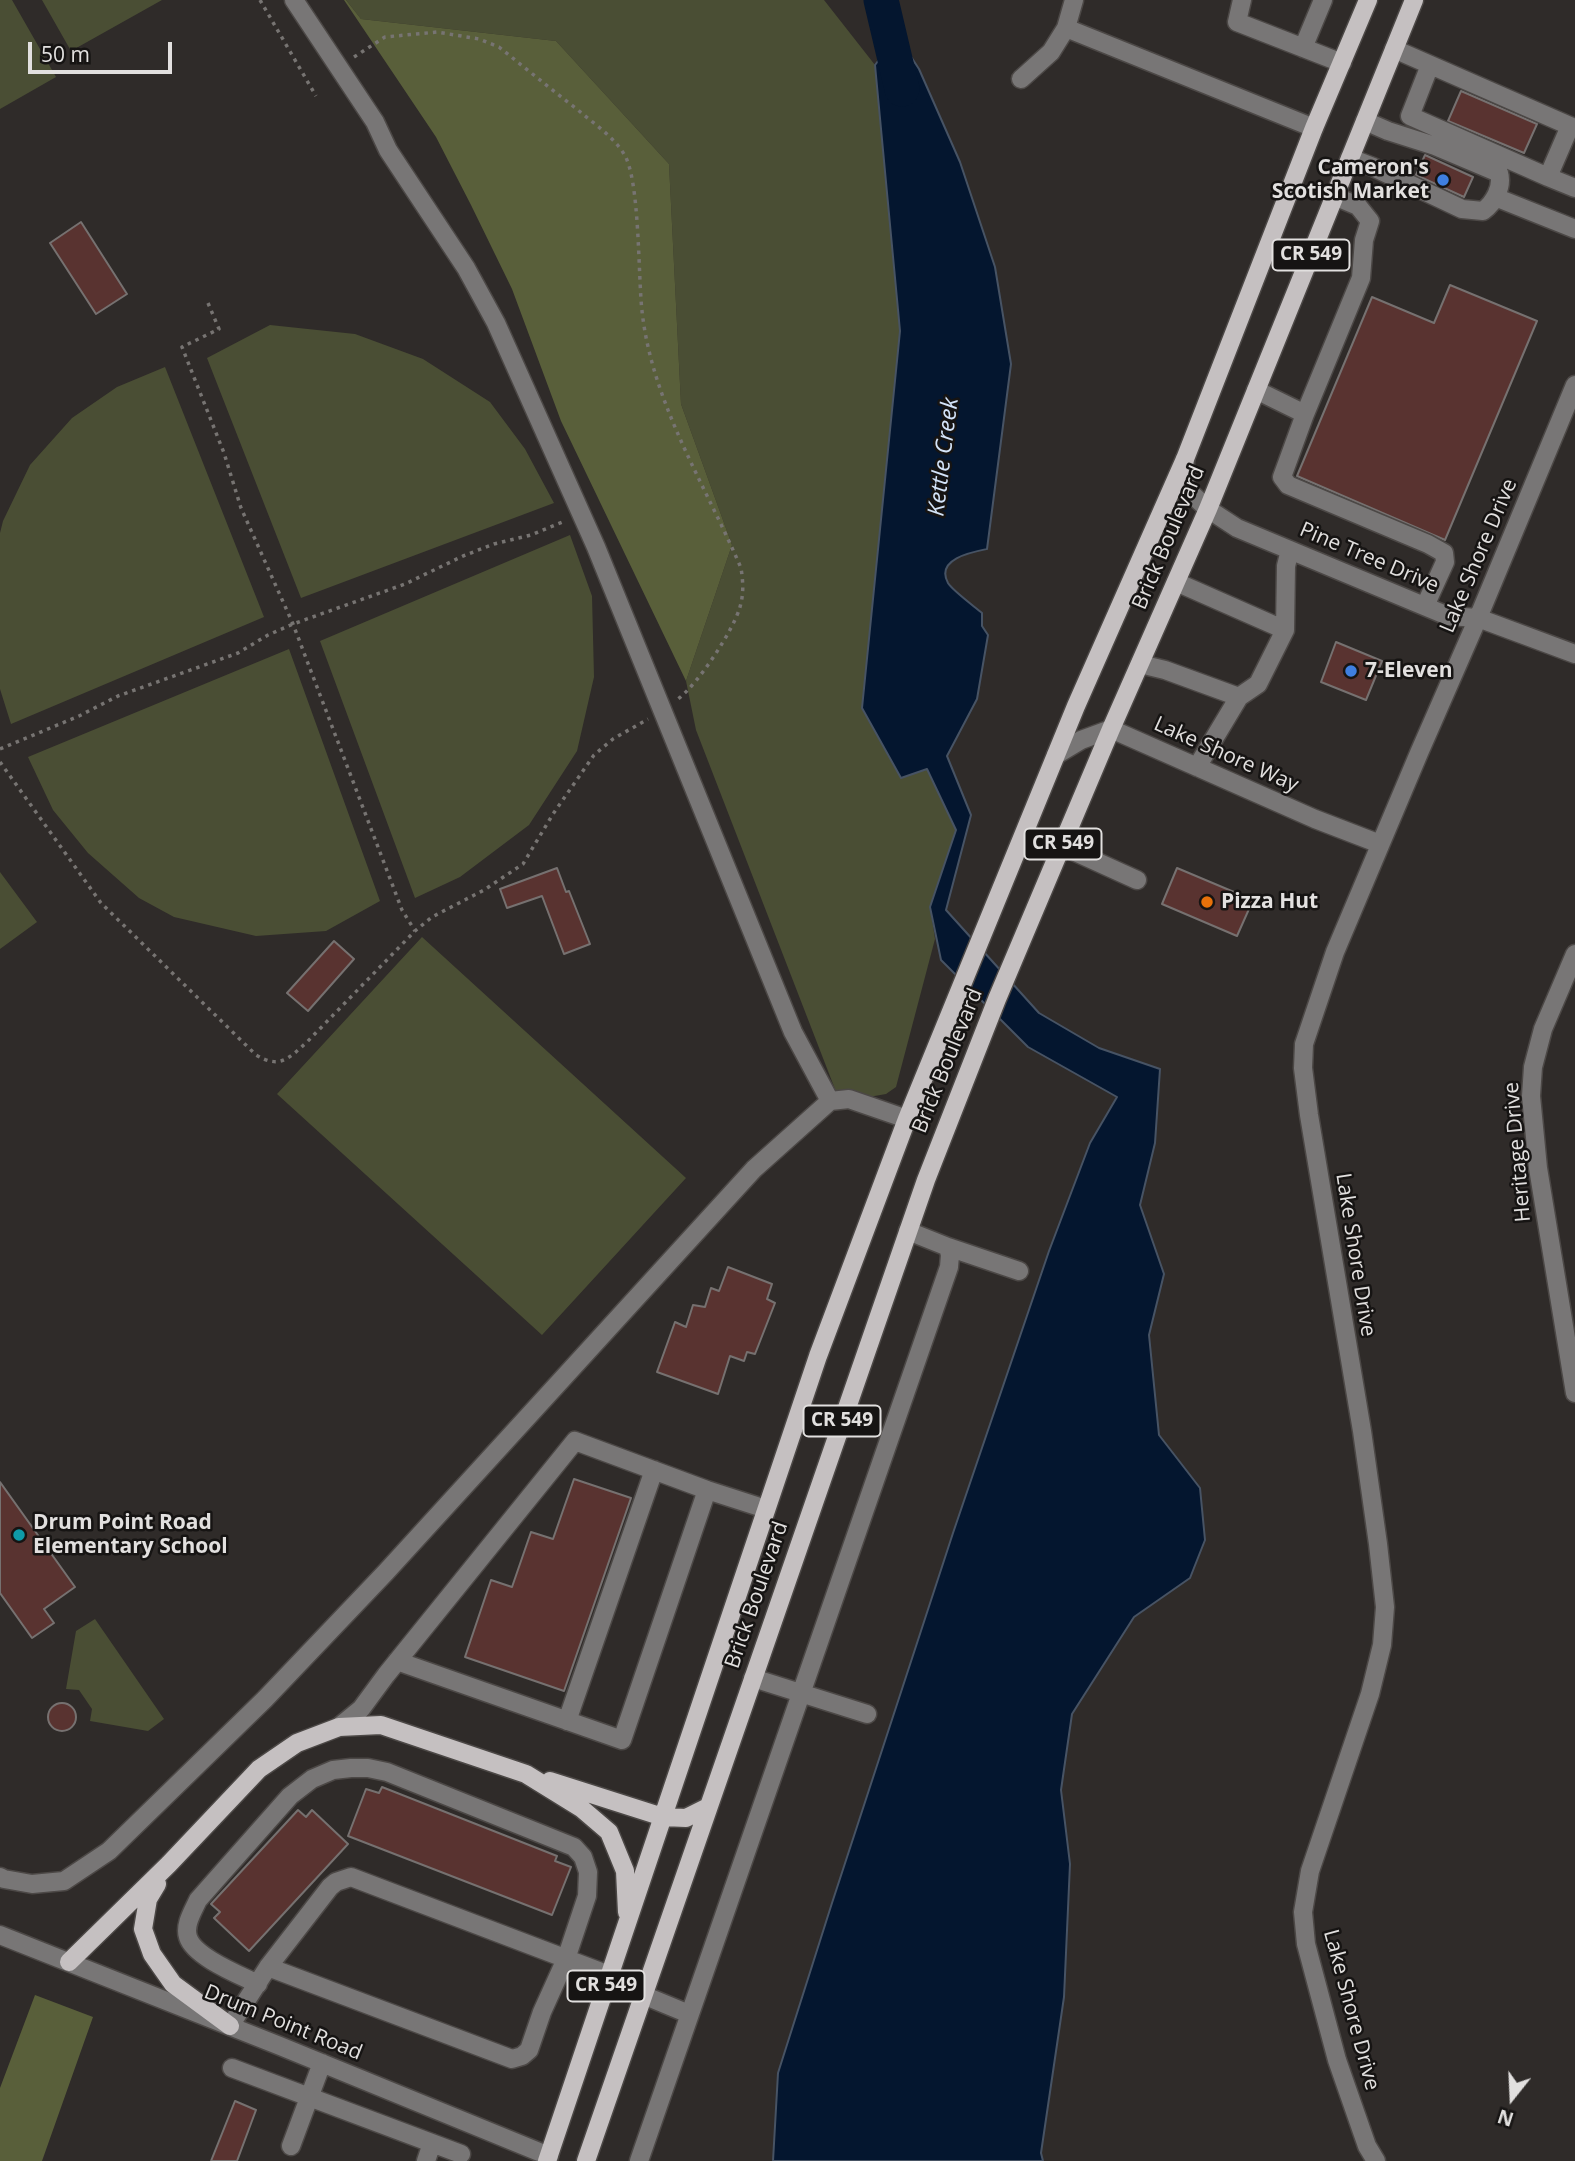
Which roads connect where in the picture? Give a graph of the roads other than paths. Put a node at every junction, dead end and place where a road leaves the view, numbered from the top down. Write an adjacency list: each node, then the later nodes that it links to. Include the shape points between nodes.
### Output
1 (294, 0): 41 (street, via 375,122 496,323 582,514 793,1032)
2 (1074, 0): 7 (street)
3 (1242, 0): 8 (street, via 1237,22)
4 (1323, 0): 8 (street)
5 (1368, 0): 10 (main road, Brick Boulevard / CR 549)
6 (1414, 0): 9 (main road, Brick Boulevard / CR 549)
7 (1066, 28): 12 (street, via 1051,52); 14 (street)
8 (1303, 48): 10 (street)
9 (1394, 49): 11 (street); 13 (main road, Brick Boulevard / CR 549)
10 (1342, 63): 14 (main road, Brick Boulevard / CR 549)
11 (1430, 65): 16 (street, via 1410,116); 16 (street, via 1570,126)
12 (1021, 79)
13 (1365, 121): 15 (main road, Brick Boulevard / CR 549); 19 (street, via 1499,173)
14 (1314, 128): 24 (main road, Brick Boulevard / CR 549)
15 (1350, 158): 18 (main road, Brick Boulevard / CR 549); 19 (street, via 1462,209 1483,211)
16 (1548, 177): 17 (street)
17 (1575, 188)
18 (1334, 197): 22 (main road, Brick Boulevard / CR 549); 23 (street, via 1358,206 1370,221 1361,278)
19 (1495, 197): 20 (street)
20 (1575, 229)
21 (1575, 386): 29 (street, Lake Shore Drive)
22 (1256, 390): 23 (street); 25 (main road, Brick Boulevard / CR 549)
23 (1305, 414): 28 (street, via 1282,477 1287,485 1444,553 1445,562)
24 (1185, 459): 25 (street, Pine Tree Drive, via 1185,488); 35 (main road, Brick Boulevard / CR 549)
25 (1208, 509): 26 (street, Pine Tree Drive, via 1237,528); 27 (main road, Brick Boulevard / CR 549)
26 (1290, 550): 28 (street, Pine Tree Drive); 30 (street)
27 (1175, 582): 30 (street); 32 (main road, Brick Boulevard / CR 549)
28 (1425, 606): 29 (street, Pine Tree Drive, via 1448,616)
29 (1478, 618): 31 (street, Pine Tree Drive); 37 (street, Lake Shore Drive)
30 (1285, 630): 33 (street, via 1258,684)
31 (1575, 654)
32 (1140, 664): 33 (street); 34 (main road, Brick Boulevard / CR 549)
33 (1239, 697): 36 (street)
34 (1111, 729): 35 (street); 36 (street, Lake Shore Way); 38 (main road, Brick Boulevard / CR 549)
35 (1056, 755): 42 (main road, Brick Boulevard / CR 549)
36 (1197, 767): 37 (street, Lake Shore Way)
37 (1380, 844): 81 (street, Lake Shore Drive, via 1335,952 1304,1044 1303,1068 1364,1444 1385,1606 1382,1645 1370,1694 1310,1871 1303,1912 1306,1944 1337,2060)
38 (1062, 846): 39 (street); 43 (main road, Brick Boulevard / CR 549)
39 (1137, 880)
40 (1575, 954): 46 (street, Heritage Drive, via 1543,1029 1531,1096 1538,1168)
41 (830, 1101): 42 (street, via 849,1099); 60 (street, via 754,1169 386,1573 109,1851 64,1881 32,1884)
42 (906, 1119): 49 (main road, Brick Boulevard / CR 549)
43 (908, 1231): 44 (street); 51 (main road, Brick Boulevard / CR 549)
44 (948, 1247): 45 (street); 52 (street, via 949,1268)
45 (1019, 1271)
46 (1575, 1393)
47 (654, 1470): 48 (street); 50 (street, via 575,1441); 54 (street)
48 (707, 1490): 49 (street); 54 (street, via 622,1740)
49 (766, 1509): 58 (main road, Brick Boulevard / CR 549)
50 (397, 1661): 54 (street); 55 (street, via 361,1709)
51 (753, 1678): 52 (street); 57 (main road, Brick Boulevard / CR 549)
52 (801, 1692): 53 (street); 69 (street)
53 (867, 1714)
54 (567, 1721)
55 (339, 1727): 56 (main road, via 381,1725); 59 (main road, via 297,1743 259,1769)
56 (526, 1774): 58 (main road); 61 (main road, via 582,1808 609,1832 625,1871)
57 (708, 1807): 58 (main road, via 686,1818); 68 (main road, Brick Boulevard / CR 549)
58 (663, 1817): 61 (main road, Brick Boulevard / CR 549)
59 (169, 1864): 64 (main road); 70 (main road, via 148,1899 143,1929 152,1954 173,1984)
60 (0, 1877)
61 (628, 1921): 66 (main road, Brick Boulevard / CR 549)
62 (0, 1935): 64 (street, Drum Point Road)
63 (566, 1959): 65 (street, via 351,1877 330,1887); 65 (street, via 529,2050 512,2059); 66 (street); 67 (street, via 589,1885 583,1857 574,1847 387,1772 351,1768 312,1779 290,1796 198,1900 189,1919 188,1937 195,1948)
64 (68, 1962): 70 (street, Drum Point Road)
65 (268, 1967): 67 (street)
66 (609, 1975): 77 (main road, Brick Boulevard / CR 549)
67 (258, 1984): 70 (street)
68 (643, 1995): 69 (street); 79 (main road, Brick Boulevard / CR 549)
69 (690, 2014): 80 (street)
70 (230, 2026): 71 (street, Drum Point Road)
71 (322, 2063): 73 (street); 77 (street, Drum Point Road)
72 (232, 2068): 73 (street)
73 (309, 2097): 74 (street); 75 (street)
74 (432, 2143): 76 (street); 78 (street)
75 (291, 2146)
76 (461, 2154)
77 (549, 2159)
78 (425, 2161)
79 (586, 2161)
80 (639, 2161)
81 (1376, 2161)

